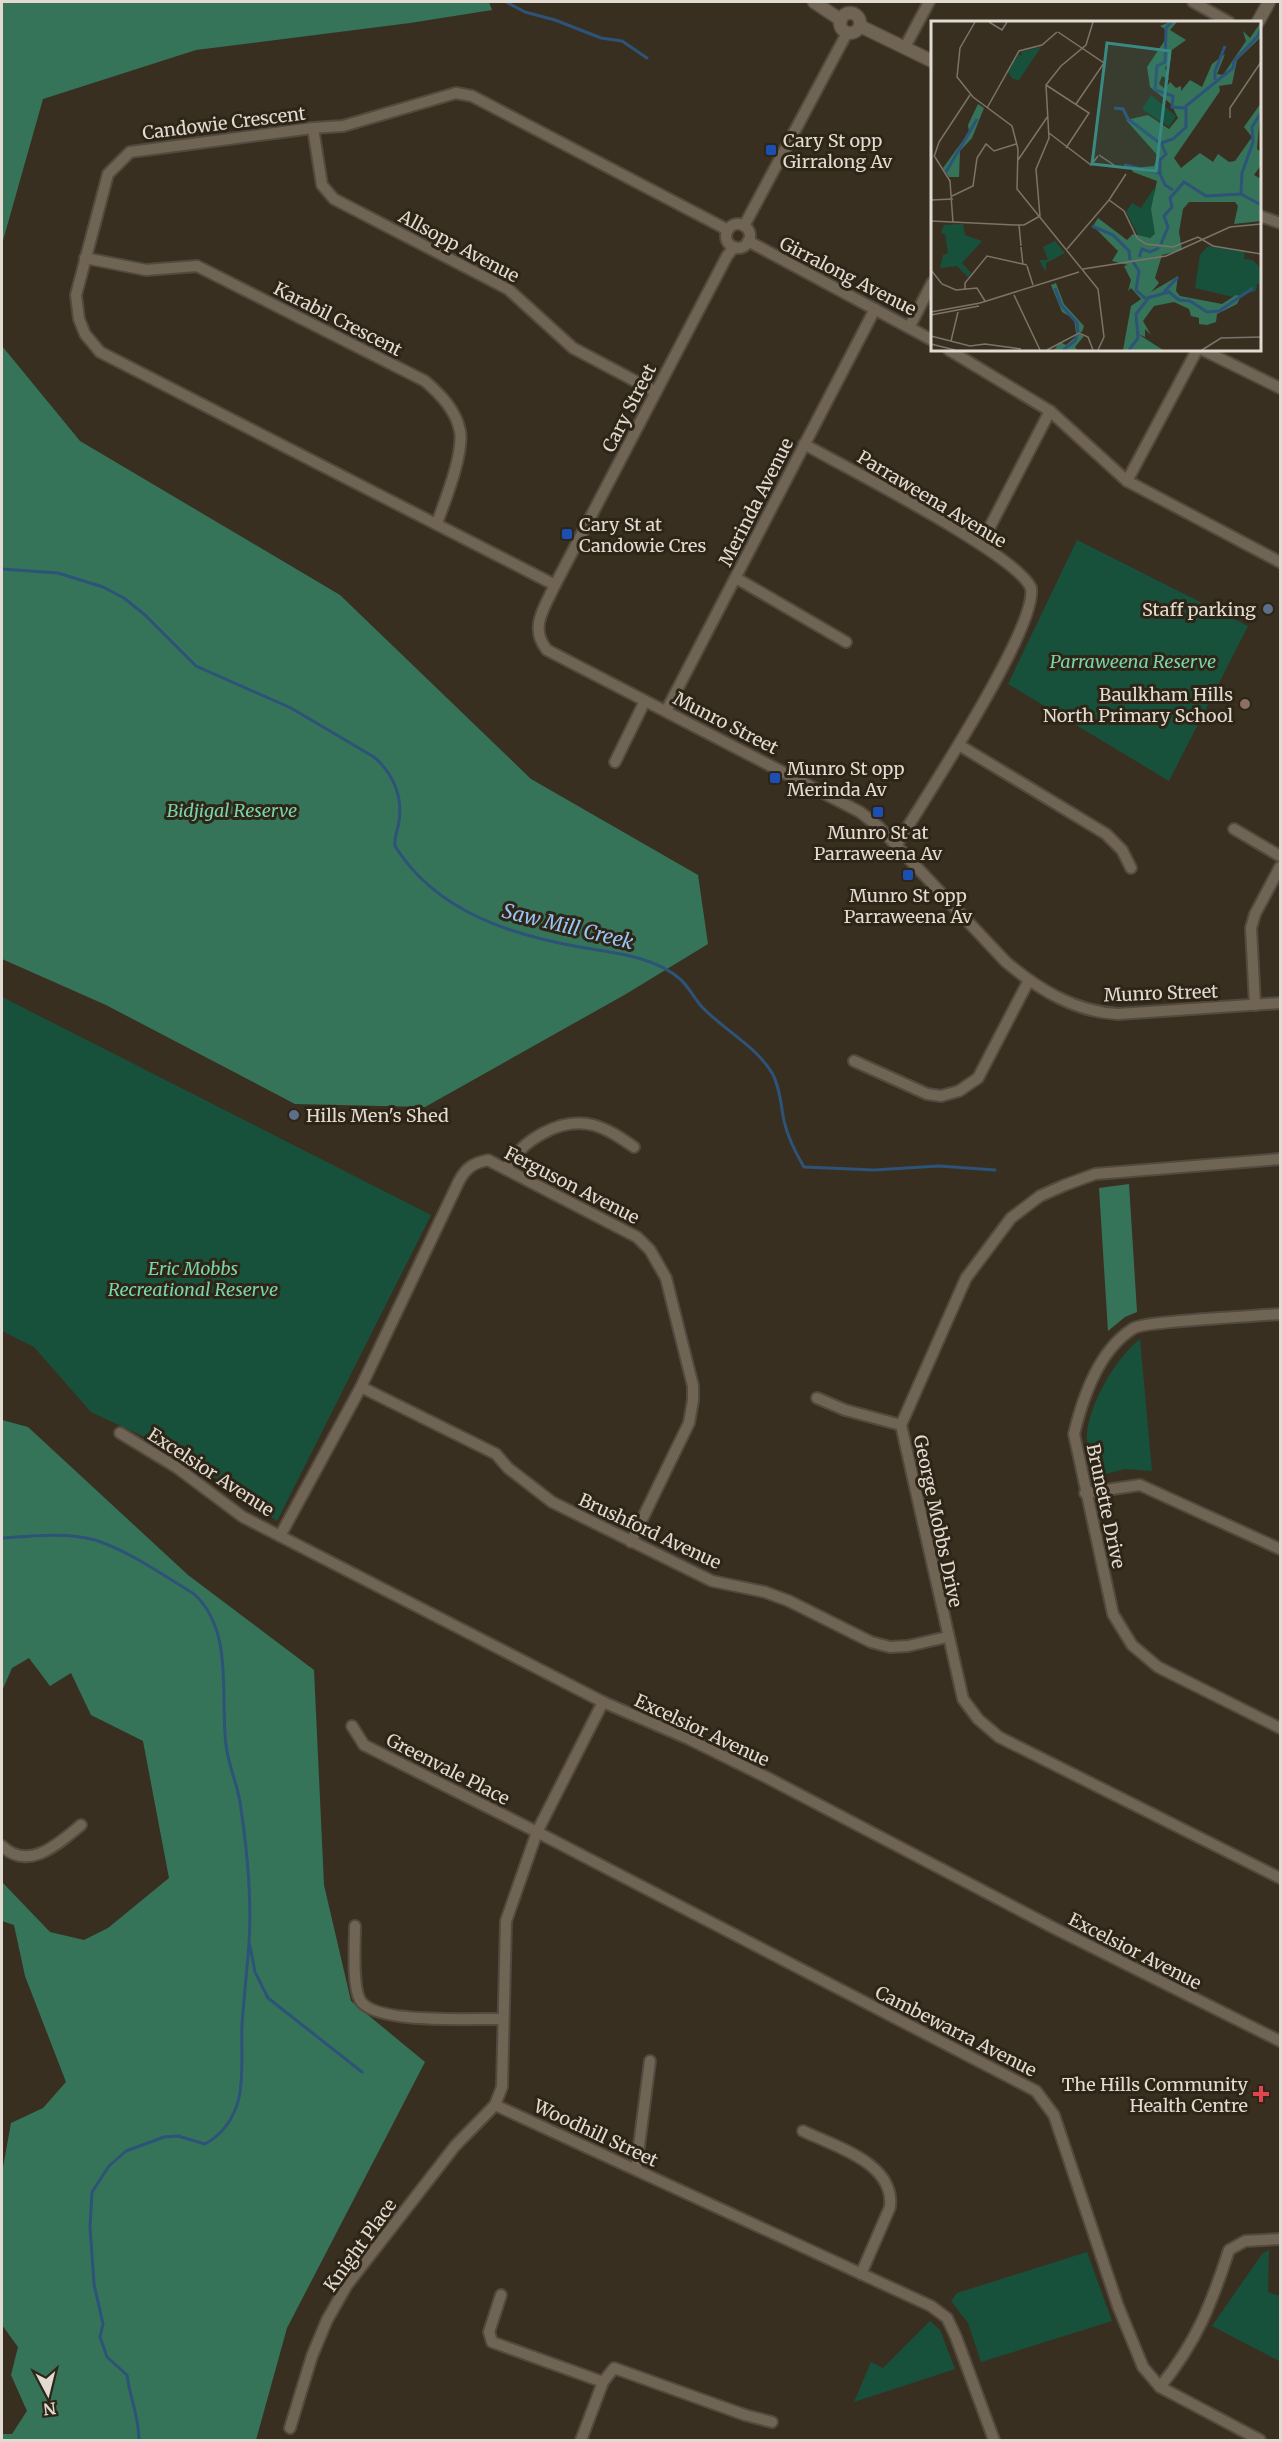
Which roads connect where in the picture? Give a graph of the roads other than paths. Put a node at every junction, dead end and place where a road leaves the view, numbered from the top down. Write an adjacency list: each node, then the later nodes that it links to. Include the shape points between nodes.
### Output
1 (814, 2): 5 (street)
2 (929, 2): 10 (street)
3 (1193, 2): 6 (street)
4 (1269, 2): 7 (street)
5 (841, 20): 8 (street, via 852,13 858,17); 9 (street)
6 (1227, 21)
7 (1259, 21)
8 (860, 26): 9 (street, via 856,32); 10 (street)
9 (847, 33): 15 (street)
10 (904, 47): 11 (street)
11 (931, 60)
12 (312, 128): 16 (street, Candowie Crescent, via 364,122 456,93 472,96); 19 (street, Candowie Crescent, via 130,152 108,174); 28 (street, Allsopp Avenue, via 322,185 334,199 508,289 573,348)
13 (1261, 216): 14 (street)
14 (1281, 223)
15 (744, 226): 16 (street, via 735,225); 17 (street)
16 (728, 230): 18 (street, via 726,237)
17 (748, 241): 18 (street, via 740,248); 21 (street, Girralong Avenue)
18 (734, 247): 28 (street, Cary Street)
19 (85, 258): 32 (street, Candowie Crescent, via 76,295 79,319 100,352); 32 (street, Karabil Crescent, via 146,270 197,266 425,381 445,398 460,431 454,474)
20 (931, 287): 22 (street)
21 (875, 309): 22 (street, Girralong Avenue); 30 (street, Merinda Avenue)
22 (910, 326): 23 (street, Girralong Avenue)
23 (931, 338)
24 (951, 351): 29 (street)
25 (1196, 351): 31 (street)
26 (1205, 351): 27 (street)
27 (1281, 388)
28 (656, 392): 36 (street, Cary Street)
29 (1050, 411): 31 (street); 33 (street)
30 (804, 444): 33 (street, Parraweena Avenue); 35 (street, Merinda Avenue)
31 (1126, 481): 34 (street)
32 (437, 523): 36 (street, Candowie Crescent)
33 (981, 544): 40 (street, Parraweena Avenue, via 1029,582 1032,594 1018,636)
34 (1281, 562)
35 (736, 578): 37 (street); 39 (street, Merinda Avenue)
36 (555, 585): 38 (street, Munro Street, via 538,622 543,644)
37 (846, 642)
38 (645, 701): 39 (street, Munro Street); 41 (street)
39 (666, 711): 43 (street, Munro Street, via 845,803 879,827)
40 (959, 745): 43 (street, Parraweena Avenue); 46 (street, via 1106,834 1122,850)
41 (615, 762)
42 (1234, 829): 44 (street)
43 (896, 846): 47 (street, Munro Street, via 1006,962)
44 (1281, 856)
45 (1281, 867): 49 (street, via 1251,928)
46 (1131, 868)
47 (1029, 980): 49 (street, Munro Street, via 1072,1006 1100,1014); 50 (street, via 978,1078 959,1091 941,1096 927,1094)
48 (1281, 1003): 49 (street, Munro Street)
49 (1255, 1005)
50 (854, 1061)
51 (634, 1147): 53 (street, via 605,1129 580,1123 566,1125 528,1143 514,1154)
52 (1281, 1159): 57 (street, George Mobbs Drive, via 1095,1174 1040,1196 1011,1218 966,1278)
53 (506, 1169): 55 (street, Ferguson Avenue, via 488,1160 475,1162 465,1170); 61 (street, Ferguson Avenue, via 637,1237 655,1257 666,1278 693,1386 692,1412)
54 (1281, 1314): 59 (street, Brunette Drive, via 1136,1326 1113,1344 1080,1408 1074,1434)
55 (361, 1387): 60 (street, Ferguson Avenue); 61 (street, Brushford Avenue, via 496,1454 552,1502)
56 (818, 1398): 57 (street, via 845,1410)
57 (901, 1425): 63 (street, George Mobbs Drive)
58 (120, 1433): 60 (street, Excelsior Avenue, via 176,1467 243,1517)
59 (1085, 1493): 62 (street, via 1140,1485); 66 (street, Brunette Drive, via 1113,1614 1132,1645 1158,1667)
60 (280, 1536): 64 (street, Excelsior Avenue)
61 (631, 1542): 63 (street, Brushford Avenue, via 712,1581 789,1601 871,1642 908,1646)
62 (1281, 1549)
63 (947, 1637): 70 (street, George Mobbs Drive, via 963,1699 999,1737)
64 (603, 1702): 68 (street); 73 (street, Excelsior Avenue, via 766,1777 1050,1926)
65 (352, 1726): 68 (street, Greenvale Place, via 364,1745)
66 (1281, 1728)
67 (81, 1825): 69 (street, via 40,1855 24,1857 9,1853)
68 (537, 1832): 72 (street, via 506,1921); 82 (street, Cambewarra Avenue, via 1036,2091 1054,2115 1130,2339 1143,2367)
69 (2, 1846)
70 (1281, 1878)
71 (355, 1926): 72 (street, via 357,1985 360,2000 369,2009 400,2017)
72 (503, 2019): 75 (street, via 502,2086)
73 (1281, 2041)
74 (650, 2061): 77 (street)
75 (495, 2105): 77 (street, Woodhill Street); 84 (street, Knight Place, via 455,2146 347,2285 312,2356)
76 (803, 2131): 79 (street, via 879,2171 888,2185 890,2208)
77 (636, 2169): 79 (street, Woodhill Street)
78 (1281, 2239): 82 (street, via 1245,2241 1229,2250 1199,2331)
79 (861, 2274): 86 (street, Woodhill Street, via 931,2306 947,2318)
80 (501, 2295): 81 (street, via 489,2332 492,2342)
81 (603, 2382): 83 (street, via 610,2371 618,2369); 85 (street)
82 (1160, 2387): 87 (street, Cambewarra Avenue)
83 (772, 2422)
84 (290, 2427)
85 (580, 2440)
86 (993, 2440)
87 (1260, 2440)

